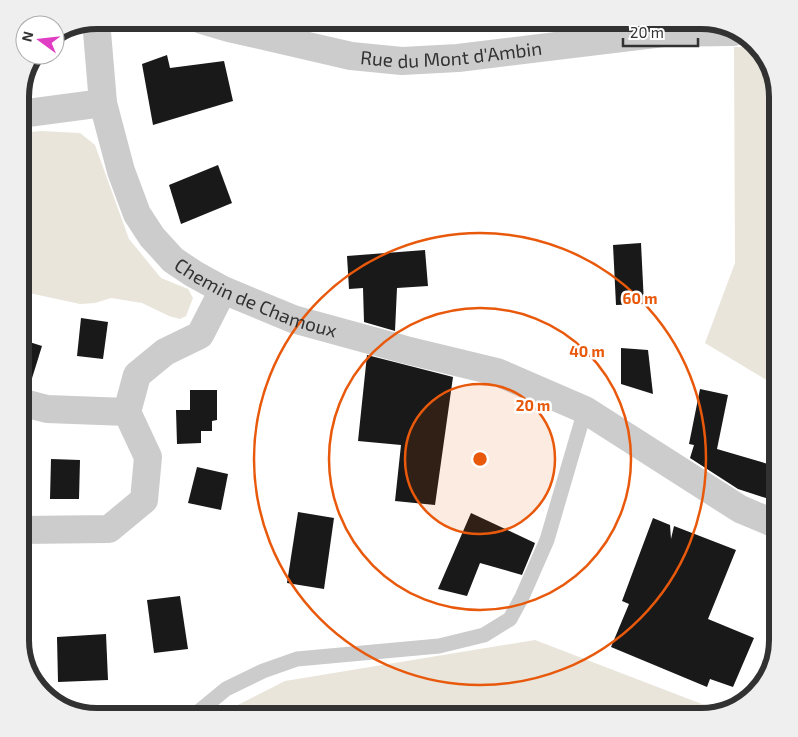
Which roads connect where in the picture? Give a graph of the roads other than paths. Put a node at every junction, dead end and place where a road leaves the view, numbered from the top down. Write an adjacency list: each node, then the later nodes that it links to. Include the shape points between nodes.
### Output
1 (97, 29): 4 (street, Chemin de Chamoux)
2 (233, 29): 3 (street, Rue du Mont d'Ambin, via 351,56 402,61 458,58 663,33)
3 (721, 32)
4 (103, 103): 5 (street); 6 (street, Chemin de Chamoux, via 121,172 137,214 173,260)
5 (29, 113)
6 (223, 290): 8 (street, Chemin de Chamoux, via 293,319 497,372); 9 (street, via 200,335 165,352 137,375)
7 (29, 404): 9 (street, via 47,409)
8 (585, 410): 10 (street, Chemin de Chamoux, via 740,509); 12 (lane, via 548,540 510,619 484,635 439,646 297,659 226,689)
9 (127, 412): 11 (street, via 148,457 144,500 109,529)
10 (769, 521)
11 (29, 530)
12 (203, 708)

